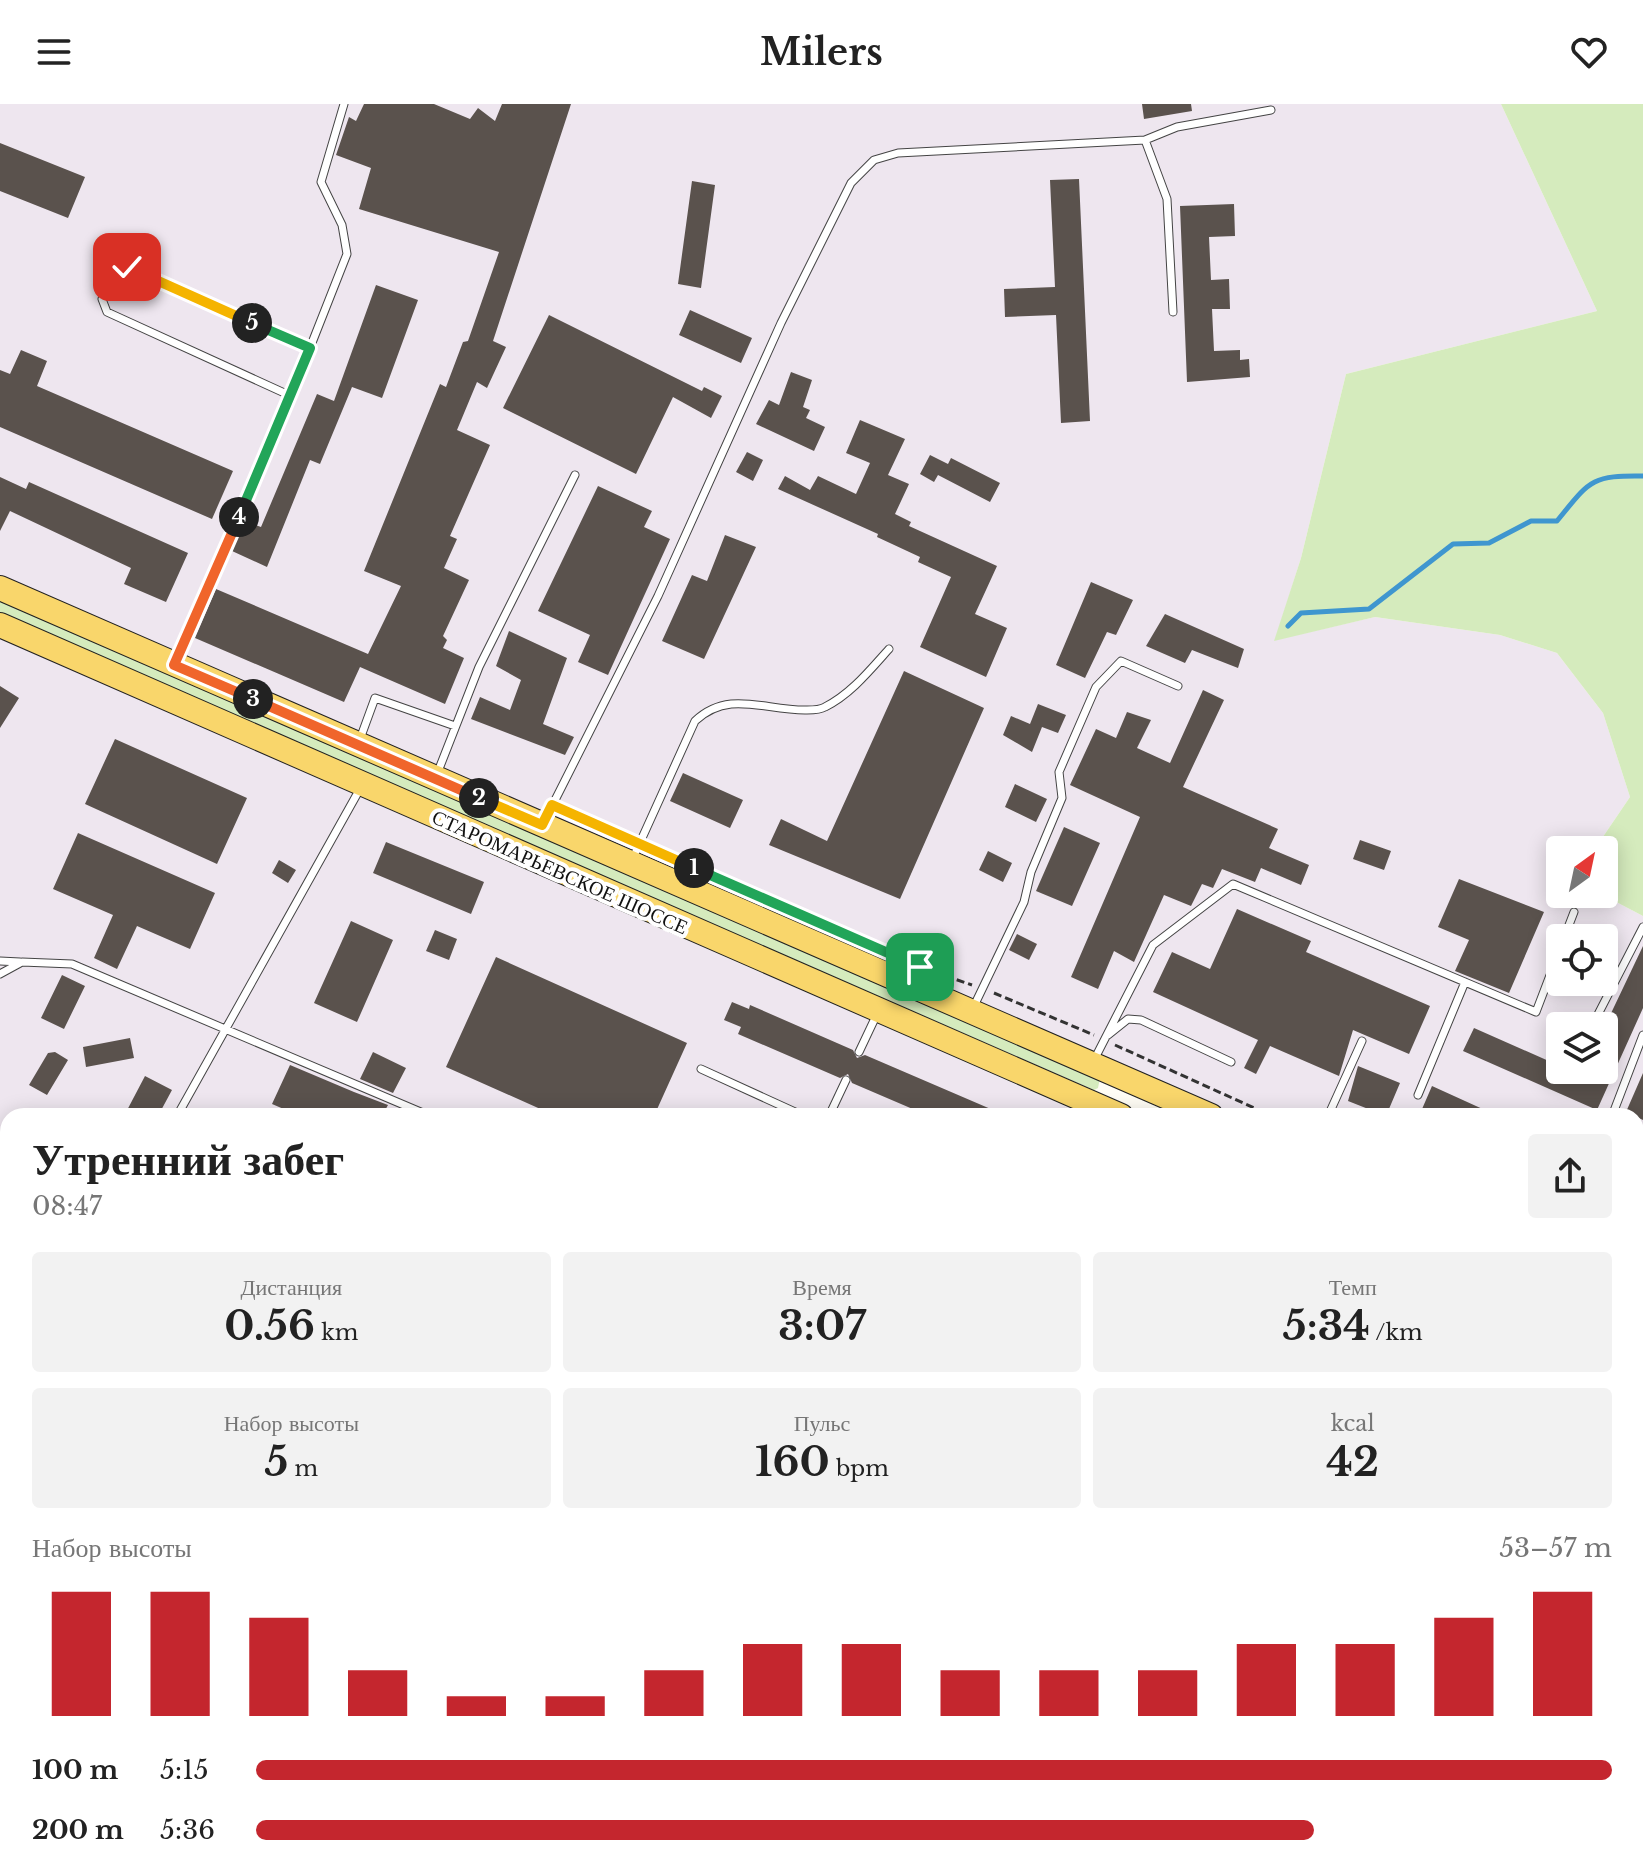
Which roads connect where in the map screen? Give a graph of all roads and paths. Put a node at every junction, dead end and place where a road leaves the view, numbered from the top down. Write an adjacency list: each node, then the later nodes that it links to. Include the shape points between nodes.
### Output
1 (344, 104): 5 (lane, via 321,182 342,225 347,254)
2 (1271, 110): 3 (lane, via 1177,127)
3 (1145, 140): 4 (lane, via 1167,199); 17 (lane, via 898,153 874,160 851,183 781,323 658,596)
4 (1173, 312)
5 (310, 348): 6 (lane); 6 (lane, via 127,267 115,272 102,299 107,312)
6 (291, 396): 11 (lane)
7 (575, 475): 13 (lane)
8 (0, 588): 11 (main road, СТАРОМАРЬЕВСКОЕ ШОССЕ)
9 (0, 625): 16 (main road, СТАРОМАРЬЕВСКОЕ ШОССЕ)
10 (889, 649): 18 (lane, via 855,686 822,709 780,711 742,701 708,708 695,721)
11 (174, 665): 14 (main road, СТАРОМАРЬЕВСКОЕ ШОССЕ)
12 (1178, 686): 28 (lane, via 1121,661 1096,687 1059,772 1062,798 1024,902)
13 (455, 726): 14 (lane, via 375,698); 15 (lane)
14 (358, 745): 15 (main road, СТАРОМАРЬЕВСКОЕ ШОССЕ)
15 (435, 779): 17 (main road, СТАРОМАРЬЕВСКОЕ ШОССЕ)
16 (362, 785): 29 (main road, СТАРОМАРЬЕВСКОЕ ШОССЕ); 32 (lane)
17 (542, 825): 18 (main road, СТАРОМАРЬЕВСКОЕ ШОССЕ)
18 (630, 864): 30 (main road, СТАРОМАРЬЕВСКОЕ ШОССЕ)
19 (1574, 912): 20 (lane)
20 (1569, 924)
21 (1643, 927): 31 (lane)
22 (0, 961): 23 (lane)
23 (22, 962): 25 (lane); 32 (lane, via 72,964)
24 (929, 970): 28 (path)
25 (0, 974)
26 (1465, 982): 27 (lane, via 1536,1012); 34 (lane, via 1233,884 1153,945); 42 (lane)
27 (1546, 986)
28 (984, 989): 30 (lane); 34 (path)
29 (878, 1012): 36 (lane); 47 (main road, СТАРОМАРЬЕВСКОЕ ШОССЕ)
30 (971, 1012): 38 (main road, СТАРОМАРЬЕВСКОЕ ШОССЕ)
31 (1599, 1012)
32 (226, 1030): 43 (lane); 44 (lane)
33 (1643, 1035): 52 (lane)
34 (1103, 1039): 37 (lane, via 1128,1019 1141,1020); 38 (lane); 50 (path)
35 (1362, 1041): 51 (lane)
36 (859, 1052)
37 (1231, 1062)
38 (1092, 1064): 41 (main road, СТАРОМАРЬЕВСКОЕ ШОССЕ)
39 (701, 1069): 45 (lane)
40 (846, 1080): 46 (lane)
41 (1142, 1087): 48 (main road); 49 (main road, СТАРОМАРЬЕВСКОЕ ШОССЕ)
42 (1418, 1095)
43 (182, 1108)
44 (411, 1108)
45 (786, 1108)
46 (833, 1108)
47 (1096, 1108)
48 (1134, 1108)
49 (1192, 1108)
50 (1254, 1108)
51 (1332, 1108)
52 (1615, 1108)

